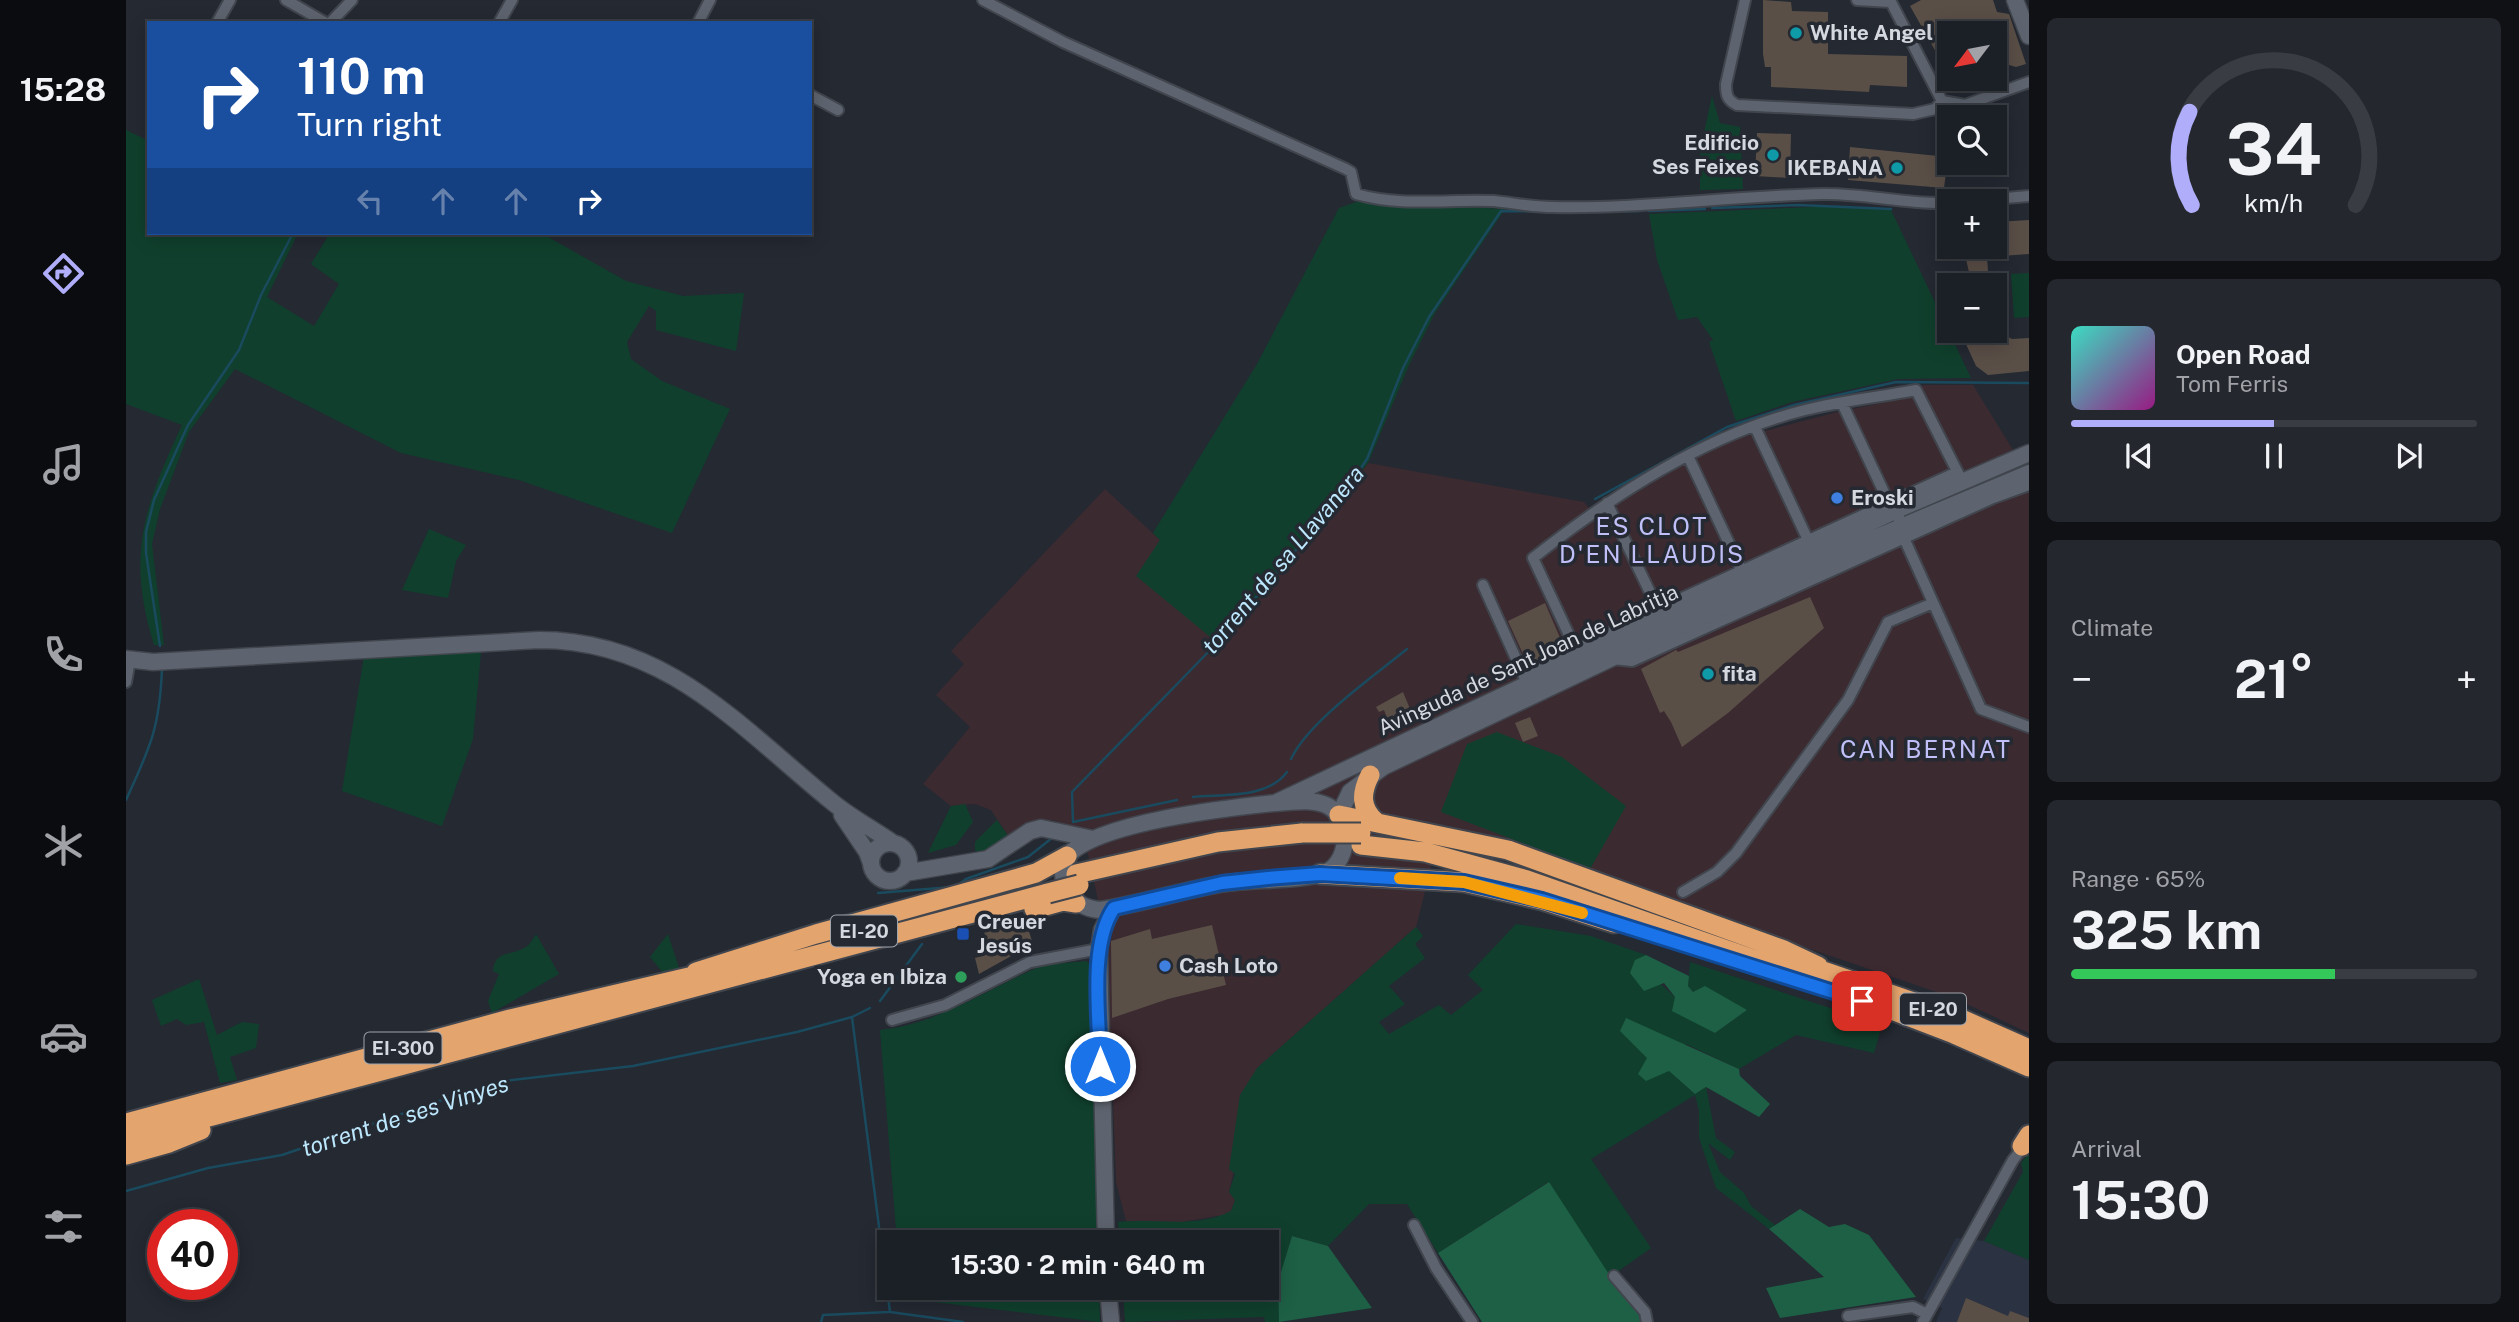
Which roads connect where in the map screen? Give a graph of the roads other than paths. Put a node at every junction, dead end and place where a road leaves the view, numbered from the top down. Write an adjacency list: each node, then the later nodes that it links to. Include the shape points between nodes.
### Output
1 (230, 0): 11 (street)
2 (286, 0): 12 (street)
3 (352, 0): 13 (street)
4 (512, 0): 14 (street)
5 (710, 0): 15 (street)
6 (983, 0): 23 (street, via 1063,42 1346,169 1351,172 1356,194 1367,197 1551,207 1826,194)
7 (1857, 0): 10 (street)
8 (2015, 0): 16 (main road)
9 (1745, 1): 19 (street, via 1726,84 1726,94 1737,105 1913,114 1935,109)
10 (1891, 1): 19 (street)
11 (218, 21)
12 (324, 21)
13 (330, 21)
14 (500, 21)
15 (699, 21)
16 (2029, 34)
17 (2029, 82): 19 (street, via 1965,105)
18 (812, 96): 20 (street)
19 (1942, 101)
20 (838, 110)
21 (2029, 196): 22 (street)
22 (2007, 198)
23 (1937, 204)
24 (1842, 403): 25 (street); 29 (street, via 1916,390); 32 (street)
25 (1755, 427): 27 (street); 34 (street)
26 (2029, 453): 29 (main road, Avinguda de Sant Joan de Labritja / EI-300)
27 (1688, 456): 31 (street); 35 (street)
28 (2029, 473): 33 (main road, Avinguda de Sant Joan de Labritja)
29 (1959, 476): 32 (main road, Avinguda de Sant Joan de Labritja / EI-300)
30 (2029, 485): 33 (street, Avinguda de Sant Joan de Labritja)
31 (1607, 503): 38 (street); 39 (street, via 1533,558)
32 (1894, 506): 33 (street); 34 (street, Avinguda de Sant Joan de Labritja); 41 (main road, Avinguda de Sant Joan de Labritja / EI-300)
33 (1901, 533): 37 (street); 44 (main road, Avinguda de Sant Joan de Labritja, via 1610,659)
34 (1808, 540): 35 (street, Avinguda de Sant Joan de Labritja)
35 (1742, 571): 38 (street, Avinguda de Sant Joan de Labritja)
36 (1483, 585): 41 (street)
37 (1933, 603): 43 (street, via 1981,709); 58 (street, via 1888,622 1848,700 1736,853 1717,872)
38 (1658, 609): 39 (street, Avinguda de Sant Joan de Labritja)
39 (1576, 650): 41 (street, Avinguda de Sant Joan de Labritja)
40 (128, 659): 42 (street); 45 (main road, via 153,662 538,640 597,645 654,665 696,691)
41 (1526, 680): 46 (main road, Avinguda de Sant Joan de Labritja / EI-300)
42 (126, 682)
43 (2029, 727)
44 (1370, 775): 47 (main road, Avinguda de Sant Joan de Labritja, via 1350,792); 49 (highway, via 1363,796)
45 (832, 802): 51 (main road); 52 (main road, via 858,836)
46 (1275, 803): 47 (main road, EI-300, via 1320,803); 50 (main road, EI-300, via 1188,815)
47 (1339, 815): 49 (highway); 55 (main road, via 1343,853 1336,866)
48 (1059, 830): 50 (main road); 53 (main road, via 1030,831 1000,853 973,864); 56 (main road, via 1067,842)
49 (1366, 833): 56 (highway, EI-20, via 1302,839); 62 (highway, EI-20, via 1496,870); 65 (highway, EI-20, via 1438,844 1509,862 1835,973 1957,1017)
50 (1093, 839): 56 (main road, EI-300)
51 (899, 847): 52 (main road, via 883,844 875,850); 53 (main road); 54 (main road, via 908,864)
52 (871, 863): 54 (main road, via 885,880)
53 (944, 865): 54 (main road)
54 (905, 873)
55 (1320, 874): 59 (main road, EI-300, via 1222,883); 62 (highway, via 1464,882 1542,900)
56 (1075, 880): 57 (highway, EI-20, bridge); 59 (main road, EI-300); 60 (main road); 61 (highway, EI-300, via 1036,873 829,930); 63 (highway, EI-300, via 1063,901 697,995)
57 (1047, 887): 61 (highway, EI-20); 63 (highway, EI-20)
58 (1683, 892)
59 (1114, 908): 60 (main road, via 1102,930)
60 (1099, 950): 64 (street, via 1030,962 945,1005); 74 (main road)
61 (682, 977): 66 (highway, EI-300, via 510,1018)
62 (1842, 993): 65 (highway, EI-20)
63 (642, 1002): 68 (highway, EI-300)
64 (892, 1020)
65 (2028, 1063)
66 (248, 1091): 67 (highway, via 201,1092); 69 (highway, EI-300)
67 (126, 1110)
68 (236, 1111): 70 (highway, EI-300); 72 (highway, via 169,1143)
69 (126, 1123)
70 (126, 1139)
71 (2027, 1142): 78 (street)
72 (126, 1155)
73 (1414, 1225): 80 (street)
74 (1107, 1230)
75 (1614, 1276): 81 (street, via 1645,1312)
76 (1109, 1300): 79 (main road)
77 (1848, 1316): 78 (street, via 1913,1307)
78 (1925, 1318)
79 (1111, 1322)
80 (1472, 1322)
81 (1647, 1322)

